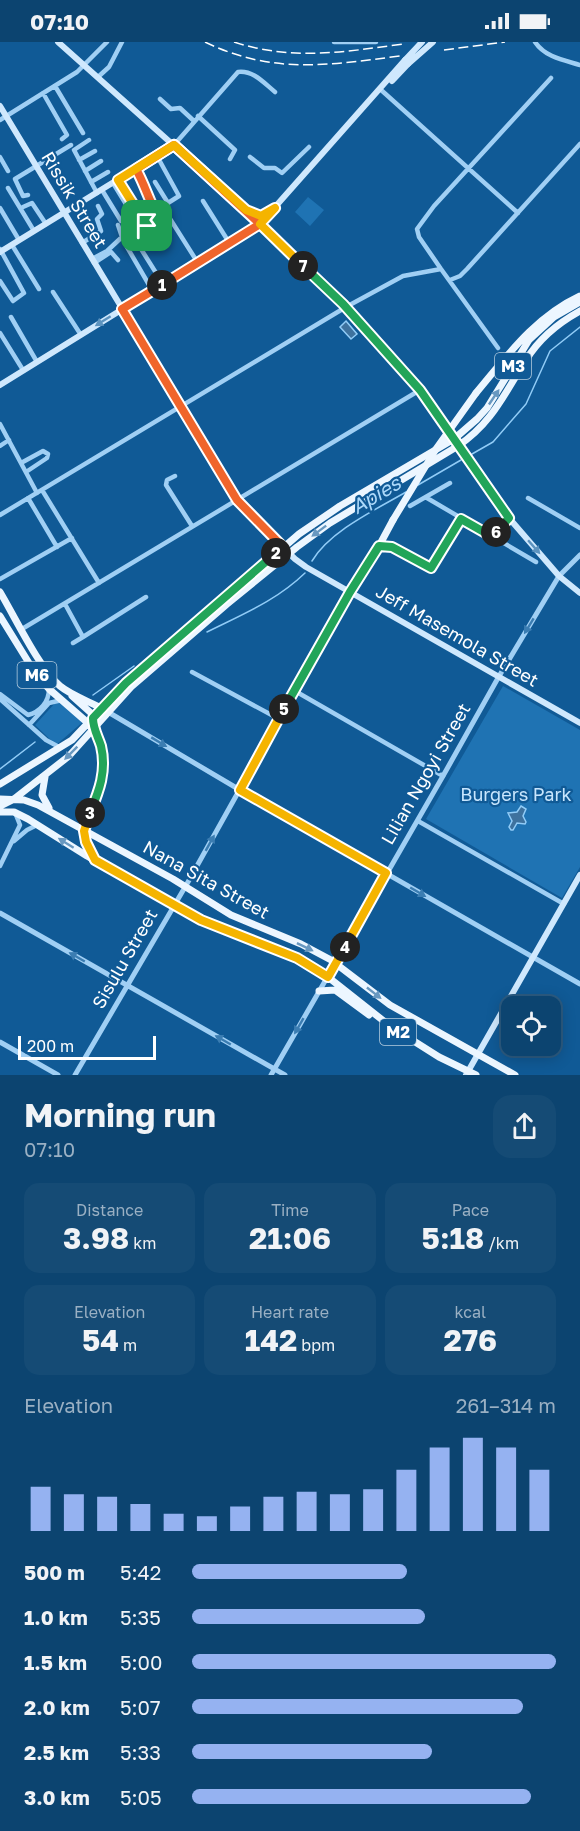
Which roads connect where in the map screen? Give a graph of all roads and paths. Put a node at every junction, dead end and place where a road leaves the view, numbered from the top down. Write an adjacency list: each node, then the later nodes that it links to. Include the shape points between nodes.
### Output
1 (58, 42): 11 (main road)
2 (107, 42): 11 (street)
3 (122, 42): 12 (street, via 109,67)
4 (334, 42): 5 (street)
5 (376, 42)
6 (422, 42): 9 (main road, bridge)
7 (433, 42): 9 (main road, bridge)
8 (535, 42): 10 (street, via 544,52)
9 (407, 62): 15 (main road)
10 (580, 65)
11 (85, 66): 12 (main road); 14 (street)
12 (98, 77): 28 (main road)
13 (551, 78): 38 (street)
14 (56, 86): 17 (street); 23 (street)
15 (381, 90): 38 (street); 53 (main road)
16 (275, 92): 20 (street, via 255,75 238,72)
17 (43, 93): 21 (street); 24 (street, via 68,135)
18 (160, 99): 22 (street, via 171,109 180,108)
19 (0, 106): 21 (main road, Rissik Street)
20 (198, 116): 22 (street); 34 (street, via 236,150)
21 (3, 118): 37 (main road, Rissik Street)
22 (194, 122): 28 (street)
23 (83, 134)
24 (62, 140)
25 (89, 140): 35 (street, via 74,149)
26 (580, 144): 56 (street)
27 (71, 145): 37 (street)
28 (174, 145): 31 (main road); 54 (main road)
29 (309, 147): 33 (street, via 282,173 264,168)
30 (95, 151): 35 (street)
31 (157, 156): 39 (main road); 45 (street, via 179,196 169,203)
32 (0, 157): 40 (street)
33 (250, 157)
34 (230, 159)
35 (79, 160): 41 (street)
36 (101, 161): 41 (street)
37 (36, 165): 48 (street, via 14,180 23,196); 55 (main road, Rissik Street)
38 (468, 168): 56 (street); 71 (street, via 422,220 417,231)
39 (136, 169): 44 (main road); 44 (street, via 158,217 148,225)
40 (8, 171)
41 (85, 171): 43 (street)
42 (108, 172): 43 (street)
43 (91, 182): 47 (street)
44 (116, 182): 47 (main road); 60 (street)
45 (155, 182)
46 (8, 189): 61 (street)
47 (99, 191): 55 (main road); 69 (street, via 123,236)
48 (28, 195)
49 (203, 201): 65 (street)
50 (98, 206): 64 (street, via 102,213 97,219 102,231)
51 (23, 207): 58 (street, via 32,203)
52 (0, 208): 63 (street)
53 (275, 208): 54 (main road, via 261,216); 59 (main road)
54 (246, 210): 59 (main road)
55 (64, 213): 58 (main road); 64 (main road, Rissik Street)
56 (518, 213): 72 (street)
57 (167, 214): 70 (street)
58 (46, 224): 61 (main road)
59 (260, 224): 65 (main road); 83 (main road)
60 (140, 227)
61 (34, 231): 63 (main road)
62 (136, 241): 76 (street)
63 (15, 243): 67 (main road); 75 (street); 77 (street)
64 (82, 243): 69 (main road, Rissik Street)
65 (230, 244): 70 (main road)
66 (127, 247): 79 (street)
67 (0, 251): 74 (street, via 24,293 13,301)
68 (118, 260): 69 (street, via 111,252)
69 (93, 261): 84 (main road, Rissik Street)
70 (198, 263): 76 (main road)
71 (441, 269): 73 (street); 83 (street, via 399,278)
72 (461, 274): 73 (street); 78 (street)
73 (450, 280): 78 (street)
74 (0, 281)
75 (37, 281)
76 (163, 284): 79 (main road)
77 (39, 289)
78 (456, 290): 89 (street)
79 (152, 291): 84 (main road)
80 (53, 292): 88 (street)
81 (580, 296): 119 (main road, bridge, via 541,320 476,393 436,449)
82 (580, 302): 97 (main road, M3, one-way to 82, via 487,408 529,340 554,317)
83 (346, 308): 93 (main road); 94 (street)
84 (122, 309): 88 (main road, one-way to 88); 94 (main road, Rissik Street)
85 (580, 311): 100 (main road, M3, via 539,343 491,416)
86 (11, 317): 90 (street)
87 (0, 333): 91 (street)
88 (81, 334): 90 (main road)
89 (498, 348)
90 (37, 362): 91 (main road)
91 (23, 370): 92 (main road)
92 (0, 385)
93 (420, 390): 97 (main road); 109 (street)
94 (180, 406): 105 (street); 109 (main road, Rissik Street)
95 (0, 424): 96 (street)
96 (2, 434): 98 (street)
97 (454, 439): 100 (main road); 120 (main road, M3, via 330,513)
98 (9, 440): 99 (street); 101 (street)
99 (0, 446)
100 (458, 446): 112 (main road); 121 (main road, M3, one-way to 121, via 330,523)
101 (21, 463): 102 (street); 102 (street, via 43,451 48,454)
102 (26, 472): 105 (street)
103 (175, 476): 114 (street, via 166,485)
104 (450, 483): 107 (street)
105 (39, 491): 106 (street); 117 (street)
106 (28, 498): 111 (street); 118 (street)
107 (427, 498): 110 (street); 113 (street)
108 (528, 498): 115 (street)
109 (237, 500): 114 (street); 120 (main road, Rissik Street)
110 (410, 506)
111 (0, 515)
112 (509, 518): 116 (street); 124 (main road, one-way to 124)
113 (461, 519): 116 (street); 119 (street, via 432,567 392,547)
114 (192, 526): 126 (street)
115 (580, 528)
116 (491, 536): 123 (street)
117 (72, 538): 118 (street); 126 (street)
118 (57, 546): 125 (street)
119 (379, 546): 128 (street, Sisulu Street)
120 (283, 547): 121 (main road, Jeff Masemola Street); 144 (main road, M3, via 133,678)
121 (289, 553): 128 (main road, Jeff Masemola Street); 144 (main road, M3)
122 (580, 555): 124 (street, Lilian Ngoyi Street)
123 (536, 562)
124 (560, 576): 129 (main road); 137 (street, Lilian Ngoyi Street, one-way to 137)
125 (0, 579)
126 (99, 583): 131 (street)
127 (0, 592): 133 (main road, M6)
128 (350, 592): 137 (main road, Jeff Masemola Street); 140 (street, Sisulu Street)
129 (580, 593)
130 (146, 597): 134 (street)
131 (65, 604): 133 (street); 134 (street)
132 (0, 616): 139 (main road, M6)
133 (22, 629): 138 (main road, M6, via 46,669)
134 (83, 637): 135 (street)
135 (73, 643)
136 (192, 672): 145 (street)
137 (498, 678): 146 (main road, Jeff Masemola Street); 153 (street, Lilian Ngoyi Street)
138 (63, 688): 144 (main road, M6); 147 (main road, via 89,712)
139 (49, 689): 141 (street, via 43,705 28,715); 143 (main road, M6)
140 (295, 691): 145 (street, Sisulu Street); 153 (street)
141 (0, 694)
142 (0, 699): 148 (street)
143 (62, 700): 147 (main road, M6); 148 (street, via 49,703)
144 (105, 710): 147 (main road, M3); 155 (street, one-way to 155)
145 (279, 719): 155 (street, Sisulu Street)
146 (580, 723)
147 (91, 724): 150 (main road, M3); 152 (main road, M3, one-way to 152, via 69,756); 164 (main road, via 101,748 102,779)
148 (29, 725): 149 (street)
149 (46, 740): 150 (street); 151 (street)
150 (59, 747): 151 (main road, M3)
151 (46, 756): 154 (main road, M3)
152 (46, 775): 157 (main road, M3); 162 (main road, via 41,792 44,803)
153 (443, 777): 161 (street, Lilian Ngoyi Street)
154 (0, 784)
155 (240, 790): 168 (street); 170 (street, Sisulu Street, one-way to 155)
156 (0, 799): 157 (main road, Nana Sita Street / M2)
157 (14, 799): 158 (main road, M3); 162 (main road, Nana Sita Street / M2, via 38,805)
158 (0, 806)
159 (0, 812): 160 (main road, Nana Sita Street / M2)
160 (14, 812): 163 (main road, Nana Sita Street / M2); 165 (street, via 20,825)
161 (418, 821): 168 (street, Lilian Ngoyi Street); 171 (street)
162 (69, 822): 164 (main road, Nana Sita Street / M2)
163 (37, 825): 165 (street); 166 (main road, Nana Sita Street / M2, one-way to 163)
164 (84, 831): 166 (main road); 170 (main road, Nana Sita Street / M2)
165 (12, 843): 167 (street)
166 (95, 860): 172 (main road, Nana Sita Street / M2)
167 (0, 866)
168 (386, 873): 174 (street, one-way to 174); 175 (street, Lilian Ngoyi Street)
169 (580, 875): 171 (main road)
170 (185, 886): 172 (street, Sisulu Street); 175 (main road, Nana Sita Street / M2, one-way to 175, via 240,919)
171 (564, 904): 174 (main road)
172 (174, 905): 176 (main road, Nana Sita Street / M2, via 224,930 297,958); 178 (street, Sisulu Street)
173 (0, 913): 178 (street, one-way to 173)
174 (532, 957): 177 (street); 182 (main road)
175 (336, 963): 176 (street, Lilian Ngoyi Street); 182 (main road, Nana Sita Street / M2, one-way to 182, via 390,1005)
176 (328, 977): 179 (street, Lilian Ngoyi Street); 180 (main road, Nana Sita Street / M2)
177 (580, 984)
178 (127, 986): 183 (street, one-way to 178); 186 (street, Sisulu Street)
179 (319, 991): 180 (main road, via 335,990); 183 (street, Lilian Ngoyi Street, one-way to 183)
180 (390, 1026): 184 (main road, Nana Sita Street / M2)
181 (0, 1042): 185 (street)
182 (478, 1053): 184 (main road); 190 (main road, Nana Sita Street / M2)
183 (274, 1069): 187 (street, Lilian Ngoyi Street); 188 (street)
184 (467, 1073): 189 (main road, Nana Sita Street / M2)
185 (58, 1075)
186 (75, 1075)
187 (271, 1075)
188 (285, 1075)
189 (476, 1075)
190 (515, 1075)

